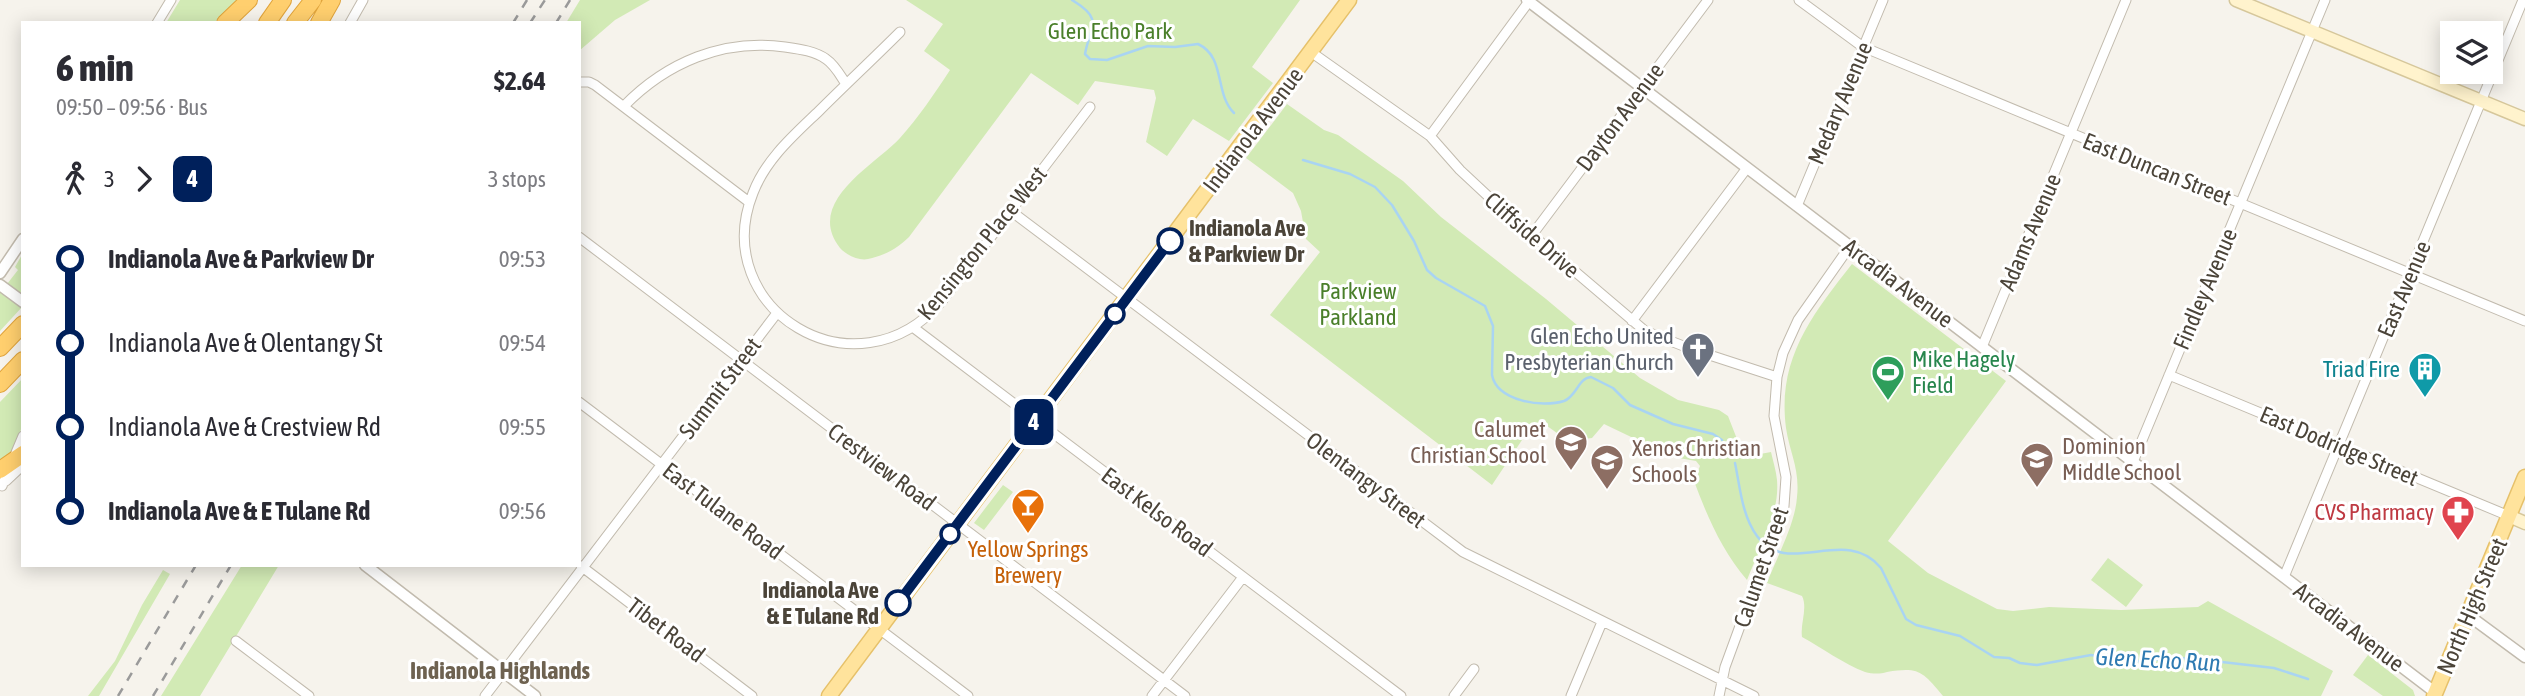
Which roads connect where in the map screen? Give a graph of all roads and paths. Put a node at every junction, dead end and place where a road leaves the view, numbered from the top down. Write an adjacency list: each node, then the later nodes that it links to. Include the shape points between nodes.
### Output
1 (171, 0): 16 (street)
2 (249, 0): 17 (highway)
3 (284, 0): 18 (highway)
4 (313, 0): 19 (highway)
5 (332, 0): 20 (highway)
6 (363, 0): 21 (street)
7 (1349, 0): 25 (main road, Indianola Avenue)
8 (1708, 0): 28 (street, Dayton Avenue)
9 (1799, 0): 24 (street, East Duncan Street)
10 (1883, 0): 24 (street, Medary Avenue)
11 (2126, 0): 33 (street, Adams Avenue)
12 (2236, 0): 22 (main road)
13 (2325, 0): 22 (street, Findley Avenue)
14 (2523, 0): 29 (street, East Avenue)
15 (1529, 1): 28 (street, Arcadia Avenue); 34 (street)
16 (158, 21)
17 (227, 21)
18 (268, 21)
19 (297, 21)
20 (320, 21)
21 (351, 21)
22 (2312, 31): 29 (main road); 37 (street, Findley Avenue)
23 (900, 32): 27 (street)
24 (1863, 47): 33 (street, East Duncan Street); 38 (street, Medary Avenue)
25 (1311, 52): 34 (street, Cliffside Drive); 47 (main road, Indianola Avenue)
26 (581, 82): 30 (street, via 592,83)
27 (846, 85): 30 (street, via 832,64 819,55 778,46 742,46 679,64); 36 (street, via 774,157)
28 (1643, 88): 35 (street, Arcadia Avenue); 40 (street, Dayton Avenue)
29 (2481, 101): 32 (main road); 45 (street, East Avenue)
30 (624, 106): 36 (street)
31 (1090, 107): 39 (street, Kensington Place West)
32 (2525, 119)
33 (2071, 133): 37 (street, East Duncan Street); 54 (street, Adams Avenue)
34 (1430, 136): 40 (street, Cliffside Drive)
35 (1747, 168): 38 (street, Arcadia Avenue); 50 (street)
36 (749, 202): 49 (street, via 745,231 748,261)
37 (2241, 204): 45 (street, East Duncan Street); 58 (street, Findley Avenue)
38 (1797, 206): 43 (street, Arcadia Avenue)
39 (1011, 211): 47 (street, Olentangy Street); 53 (street, Kensington Place West, via 942,301)
40 (1532, 235): 50 (street, Cliffside Drive)
41 (581, 239): 56 (street, Crestview Road)
42 (21, 242): 44 (street)
43 (1850, 246): 54 (street, Arcadia Avenue); 59 (street, Calumet Street, via 1798,320)
44 (0, 272)
45 (2410, 273): 51 (street, East Duncan Street); 63 (street, East Avenue)
46 (2, 286): 48 (street)
47 (1126, 298): 62 (main road, Indianola Avenue); 78 (street, Olentangy Street, via 1445,540 1481,563)
48 (21, 300)
49 (776, 313): 53 (street, Kensington Place West, via 800,330 833,342 872,343); 56 (street, Summit Street)
50 (1632, 321): 59 (street, Cliffside Drive, via 1660,338)
51 (2525, 321)
52 (21, 326): 55 (highway)
53 (914, 328): 62 (street, East Kelso Road)
54 (1982, 347): 65 (street, Arcadia Avenue)
55 (0, 348)
56 (741, 360): 66 (street, Summit Street); 71 (street, Crestview Road)
57 (21, 362): 60 (highway)
58 (2169, 374): 63 (street, East Dodridge Street); 65 (street, Findley Avenue)
59 (1777, 376): 85 (street, Calumet Street, via 1774,415 1786,490 1778,529)
60 (0, 384)
61 (581, 403): 66 (street, East Tulane Road)
62 (1036, 420): 71 (main road, Indianola Avenue); 75 (street, East Kelso Road)
63 (2340, 446): 69 (street, East Dodridge Street); 76 (street, East Avenue)
64 (20, 460): 68 (highway)
65 (2133, 462): 76 (street, Arcadia Avenue)
66 (662, 464): 72 (street, Summit Street); 79 (street, East Tulane Road)
67 (2525, 477): 69 (main road, North High Street)
68 (1, 481)
69 (2509, 516): 70 (main road); 77 (main road, North High Street)
70 (2525, 523)
71 (958, 524): 79 (main road, Indianola Avenue); 84 (street, Crestview Road)
72 (581, 566): 90 (street, Tibet Road)
73 (368, 567): 83 (street)
74 (580, 567): 83 (street, Summit Street)
75 (1243, 576): 84 (street); 95 (street, East Kelso Road)
76 (2284, 577): 86 (street, Arcadia Avenue)
77 (2468, 615): 81 (street); 86 (main road, North High Street)
78 (1602, 622): 85 (street, Olentangy Street); 97 (street)
79 (879, 629): 91 (main road, Indianola Avenue); 92 (street, East Tulane Road)
80 (236, 640): 87 (street)
81 (2525, 657)
82 (1474, 669): 96 (street)
83 (503, 671): 88 (street, Summit Street); 89 (street)
84 (1164, 680): 93 (street); 94 (street, Crestview Road)
85 (1722, 681): 98 (street, Calumet Street); 99 (street, Olentangy Street)
86 (2435, 694)
87 (309, 696)
88 (485, 696)
89 (536, 696)
90 (752, 696)
91 (829, 696)
92 (968, 696)
93 (1152, 696)
94 (1185, 696)
95 (1401, 696)
96 (1454, 696)
97 (1571, 696)
98 (1719, 696)
99 (1754, 696)

